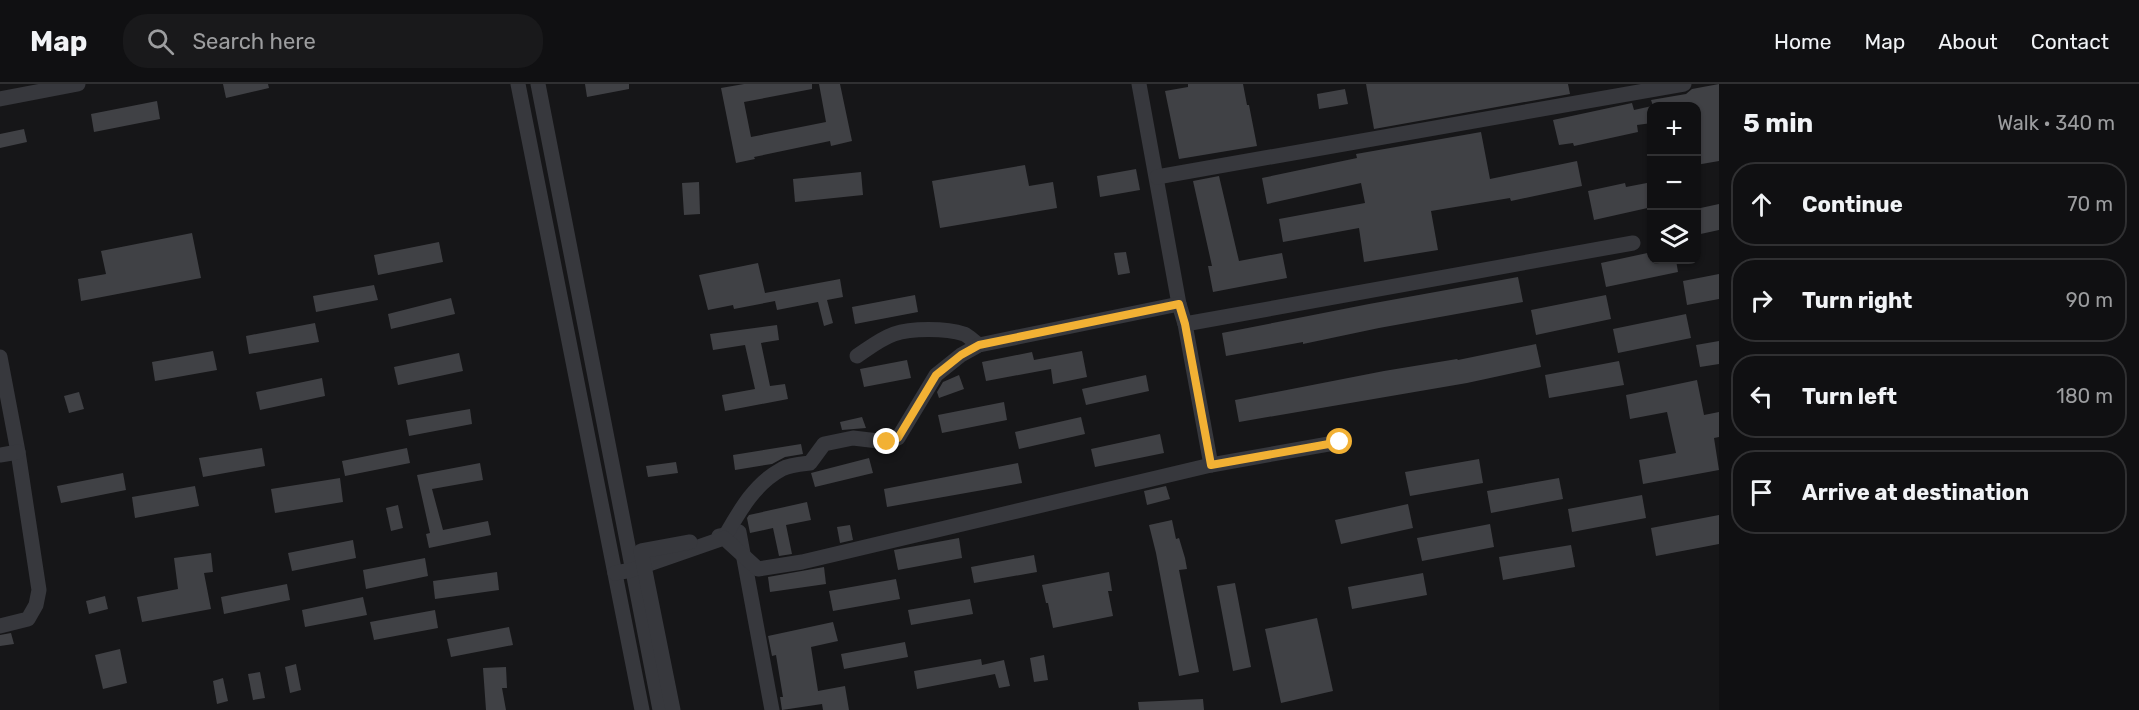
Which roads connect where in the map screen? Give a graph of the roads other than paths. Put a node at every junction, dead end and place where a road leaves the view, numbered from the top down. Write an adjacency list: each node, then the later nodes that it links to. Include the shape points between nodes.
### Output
1 (78, 84): 6 (street)
2 (518, 84): 20 (street)
3 (538, 84): 19 (street)
4 (1139, 84): 7 (street)
5 (1684, 84): 7 (street)
6 (0, 99)
7 (1157, 177): 9 (street)
8 (1633, 243): 10 (street)
9 (1179, 304): 10 (street); 11 (street)
10 (1185, 324): 17 (street)
11 (979, 345): 12 (street, via 965,334 938,329 913,331 882,339); 18 (street, via 936,375 898,438 887,442 853,438 824,444 810,463 783,468 759,486)
12 (857, 356)
13 (0, 357): 15 (street)
14 (1340, 442): 17 (street)
15 (18, 452): 16 (street); 21 (street, via 39,590 28,619)
16 (0, 455)
17 (1211, 465): 18 (street, via 802,562 758,569)
18 (724, 538): 19 (street)
19 (632, 570): 20 (street); 23 (street)
20 (615, 573): 22 (street)
21 (0, 626)
22 (642, 710)
23 (660, 710)
24 (673, 710): 25 (street, via 641,551 739,532)
25 (772, 710)

